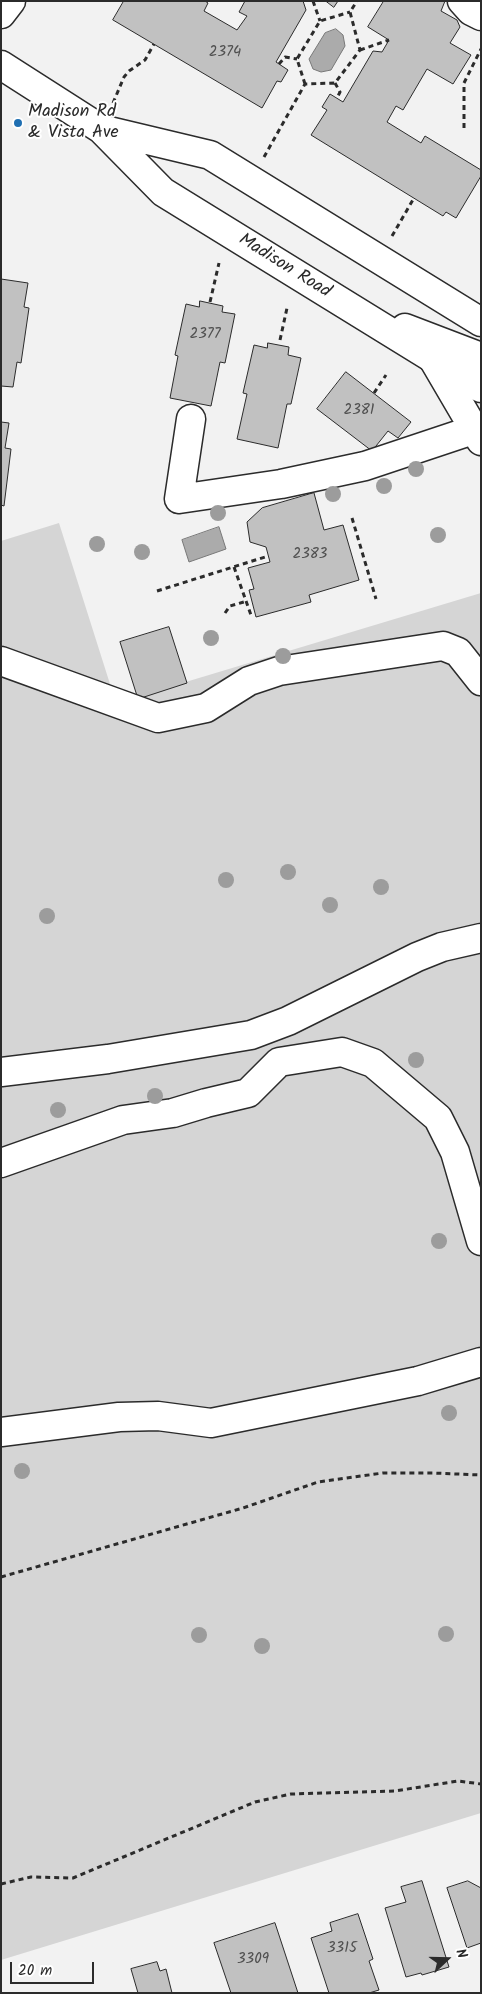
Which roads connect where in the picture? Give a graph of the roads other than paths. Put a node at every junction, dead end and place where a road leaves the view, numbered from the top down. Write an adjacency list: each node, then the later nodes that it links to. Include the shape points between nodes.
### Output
1 (11, 1): 3 (main road)
2 (462, 1): 4 (main road)
3 (1, 14)
4 (481, 16)
5 (1, 65): 6 (main road, Madison Road)
6 (101, 129): 7 (main road, Madison Road, via 163,192); 8 (main road, Madison Road, via 210,155)
7 (348, 307): 9 (main road); 10 (main road, Madison Road)
8 (481, 322)
9 (481, 356)
10 (433, 359): 11 (main road, Madison Road); 13 (main road)
11 (481, 388)
12 (191, 419): 13 (main road, via 179,499 281,484 365,466)
13 (478, 435)
14 (1, 661): 15 (main road, via 158,718 206,708 249,680 279,671 443,646 458,652)
15 (481, 681)
16 (481, 938): 17 (main road, via 417,957 288,1021 251,1035 108,1059)
17 (1, 1072)
18 (1, 1162): 19 (main road, via 123,1120 173,1113 248,1093 279,1062 342,1052 373,1063 438,1118 455,1152)
19 (481, 1241)
20 (481, 1362): 21 (main road, via 418,1381 211,1423 158,1416 119,1416)
21 (1, 1432)

